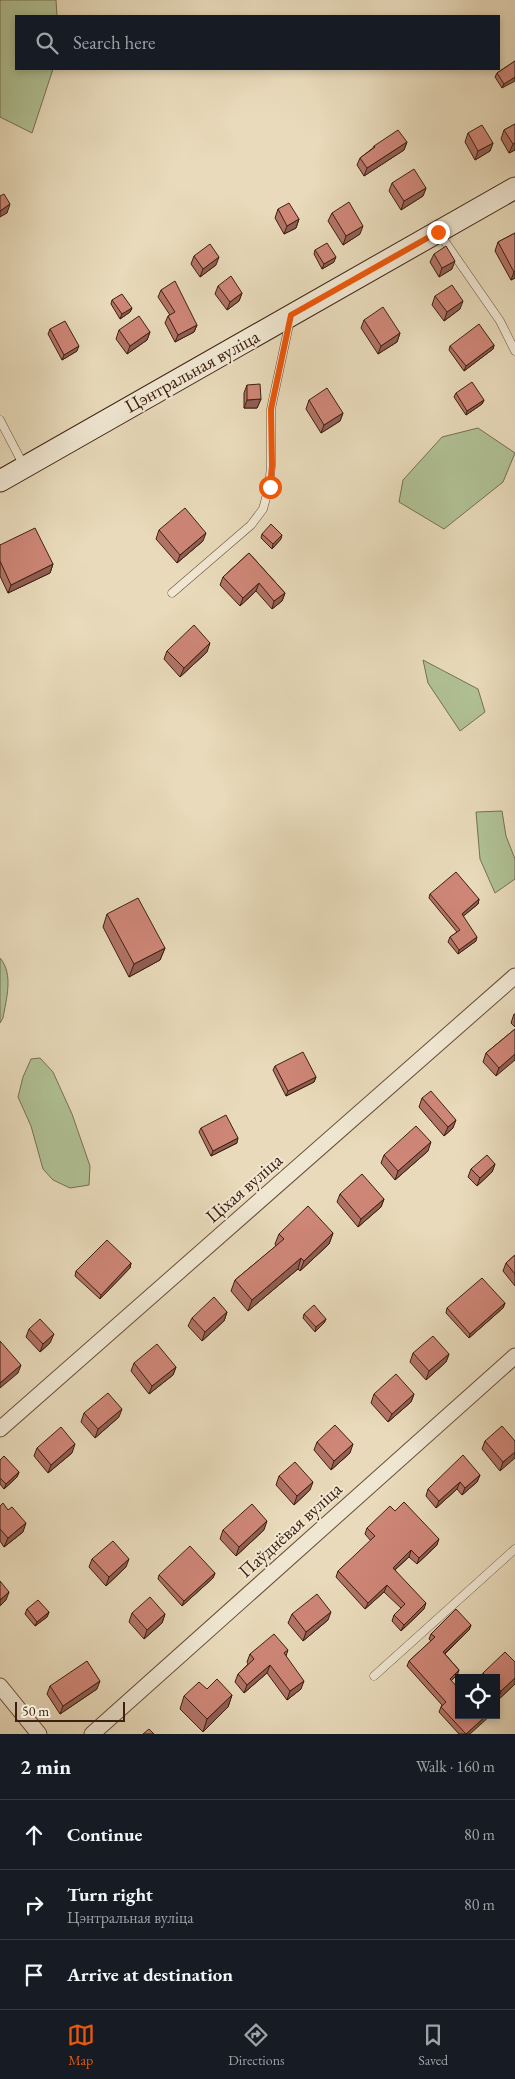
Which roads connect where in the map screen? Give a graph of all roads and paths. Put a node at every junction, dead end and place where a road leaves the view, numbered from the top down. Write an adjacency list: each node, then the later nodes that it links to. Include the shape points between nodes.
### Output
1 (515, 188): 2 (street, Цэнтральная вуліца)
2 (438, 232): 3 (street, Цэнтральная вуліца); 4 (lane, via 500,321)
3 (291, 315): 6 (street, Цэнтральная вуліца); 8 (lane, via 271,409 272,466 263,509 251,525)
4 (515, 351)
5 (0, 420): 6 (lane)
6 (24, 466): 7 (street, Цэнтральная вуліца)
7 (0, 481)
8 (172, 593)
9 (515, 976): 11 (street, Ціхая вуліца)
10 (515, 1356): 16 (street, Паўднёвая вуліца)
11 (0, 1429)
12 (515, 1549): 13 (lane)
13 (374, 1676)
14 (0, 1686): 15 (street)
15 (39, 1734)
16 (92, 1734)

